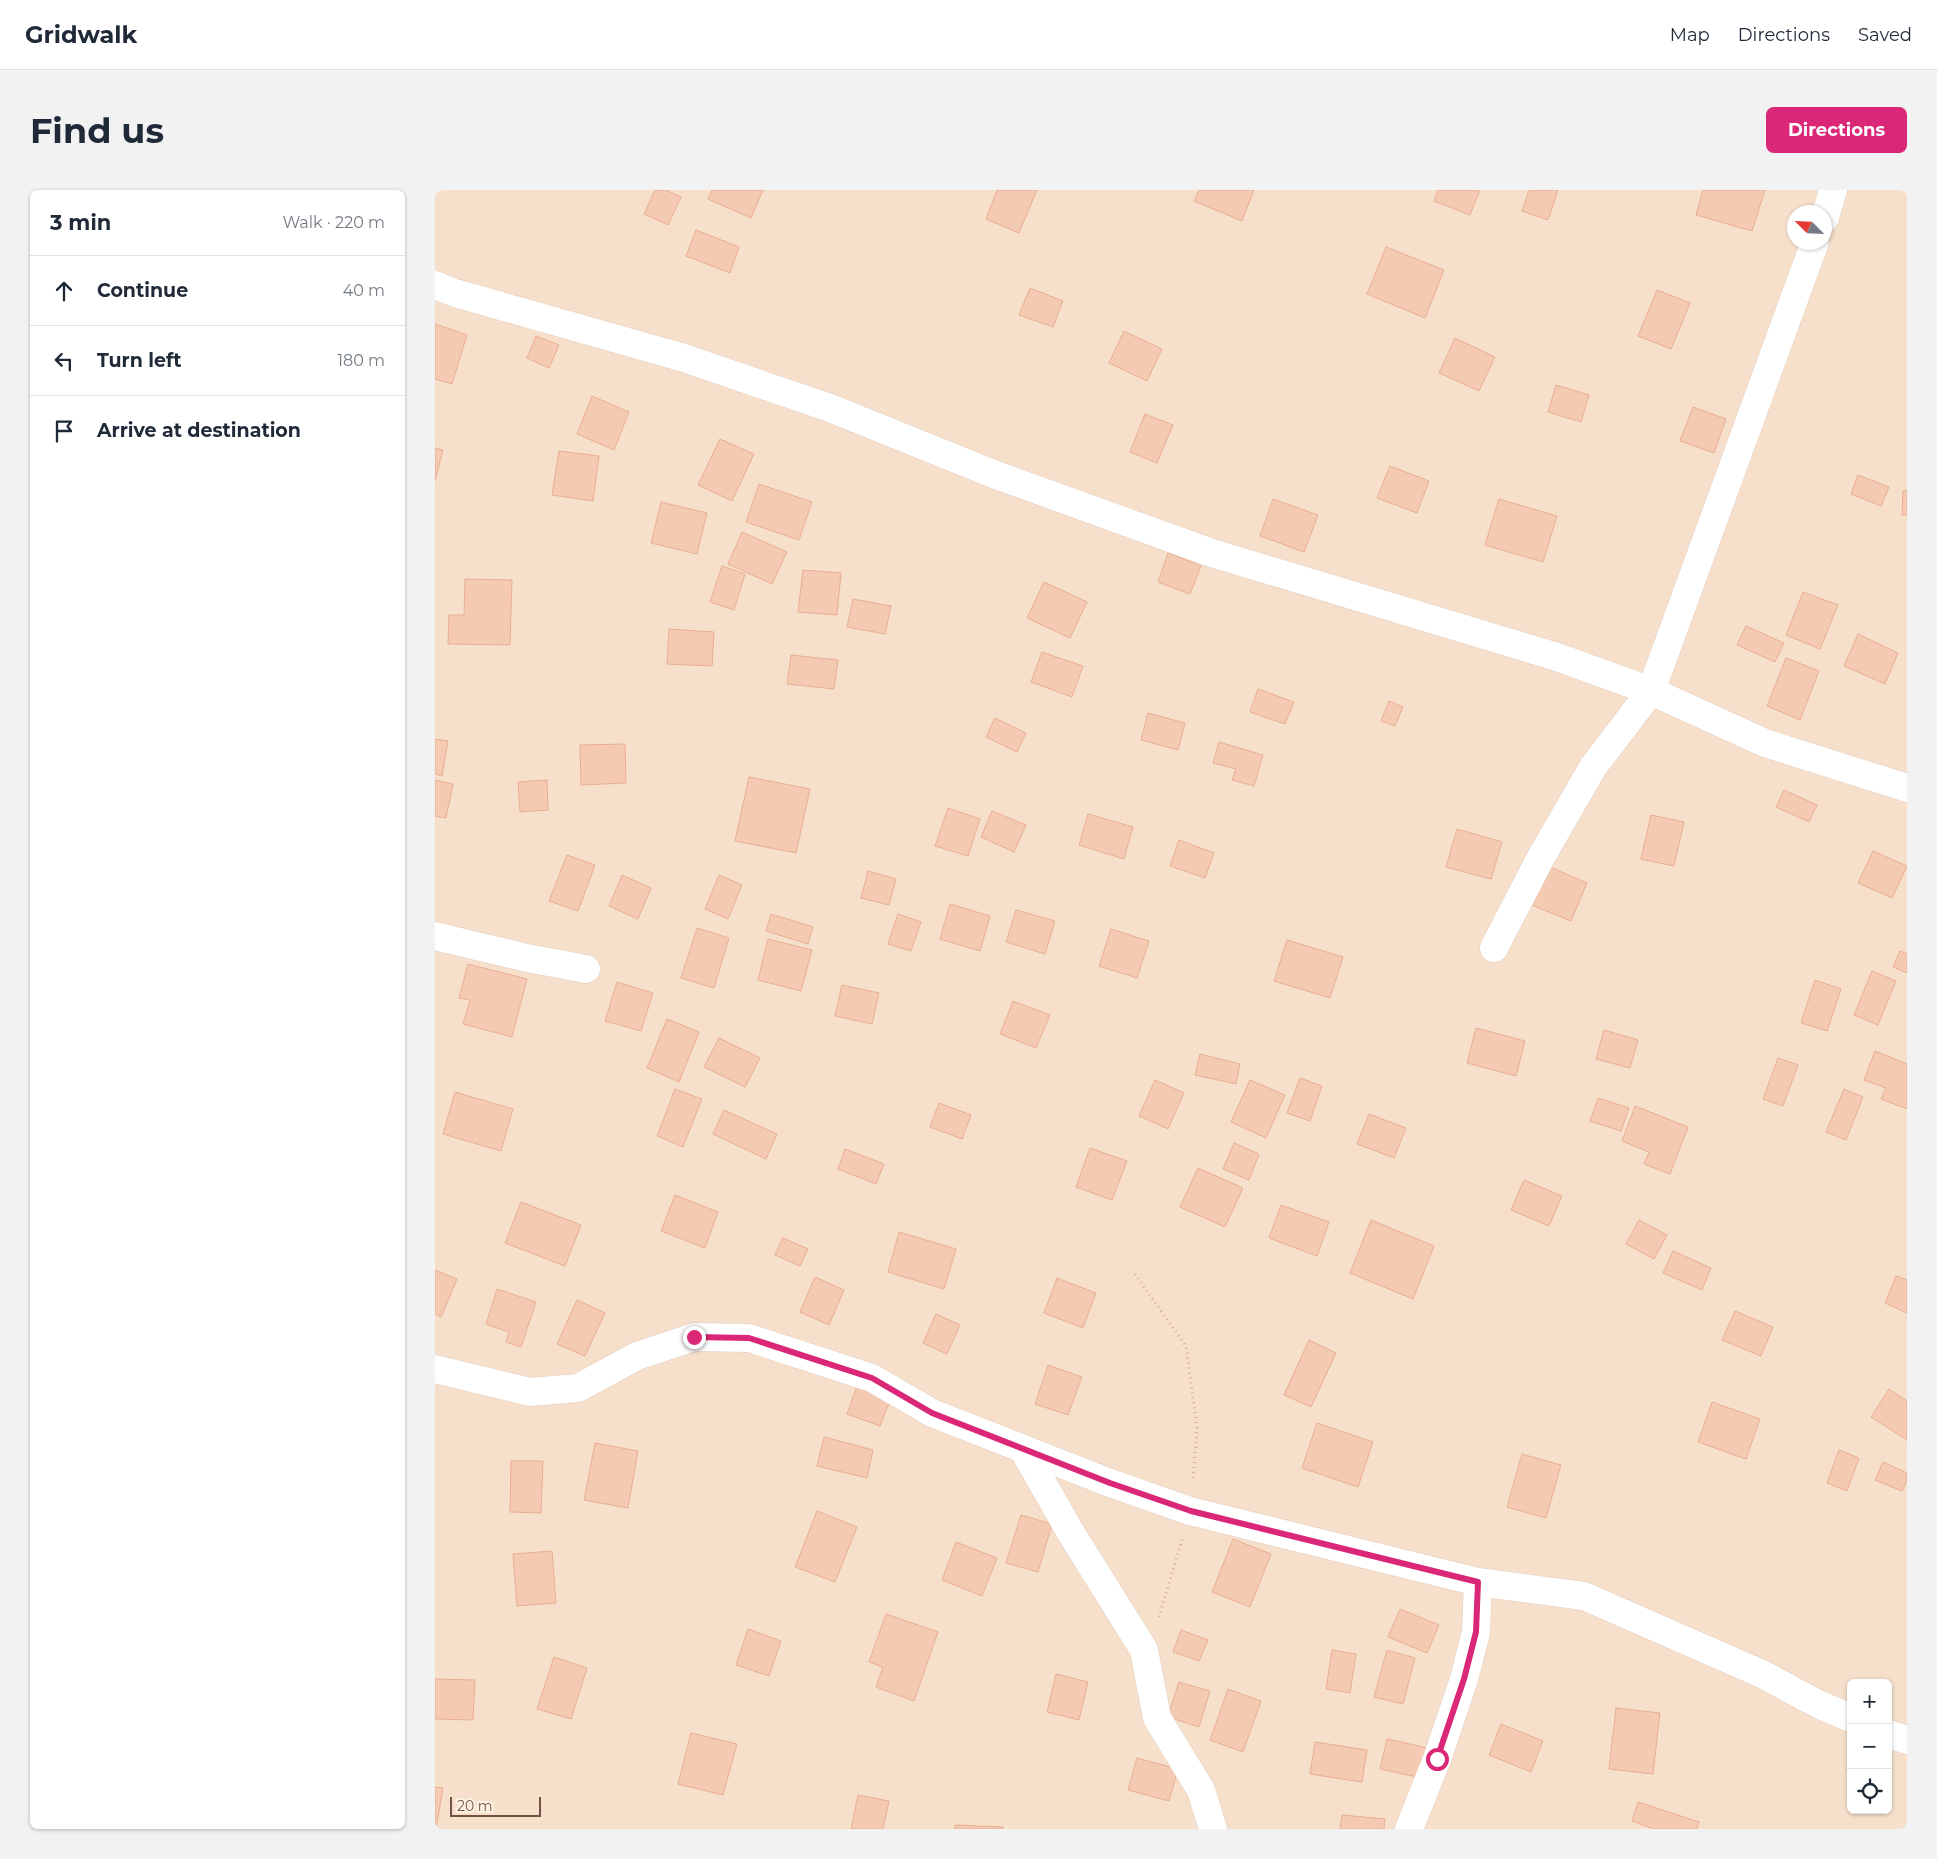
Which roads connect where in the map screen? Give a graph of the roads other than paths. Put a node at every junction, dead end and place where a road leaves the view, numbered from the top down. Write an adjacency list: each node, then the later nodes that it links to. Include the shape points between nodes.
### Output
1 (1833, 190): 2 (street)
2 (1829, 205)
3 (1812, 250): 5 (street)
4 (435, 285): 5 (street, via 684,358 830,408 996,475 1212,554 1557,657)
5 (1651, 691): 6 (street, via 1765,743); 8 (street, via 1593,767)
6 (1907, 788)
7 (435, 936): 9 (street)
8 (1494, 948)
9 (586, 969)
10 (435, 1369): 11 (street, via 530,1392 578,1388 637,1356 694,1337 749,1338 872,1378 932,1413)
11 (1023, 1449): 12 (street, via 1191,1511); 16 (street, via 1144,1650 1157,1718 1201,1790)
12 (1478, 1582): 13 (street, via 1584,1596 1762,1674); 17 (street, via 1476,1632 1464,1679)
13 (1847, 1716)
14 (1892, 1735): 15 (street)
15 (1907, 1740)
16 (1213, 1829)
17 (1409, 1829)

